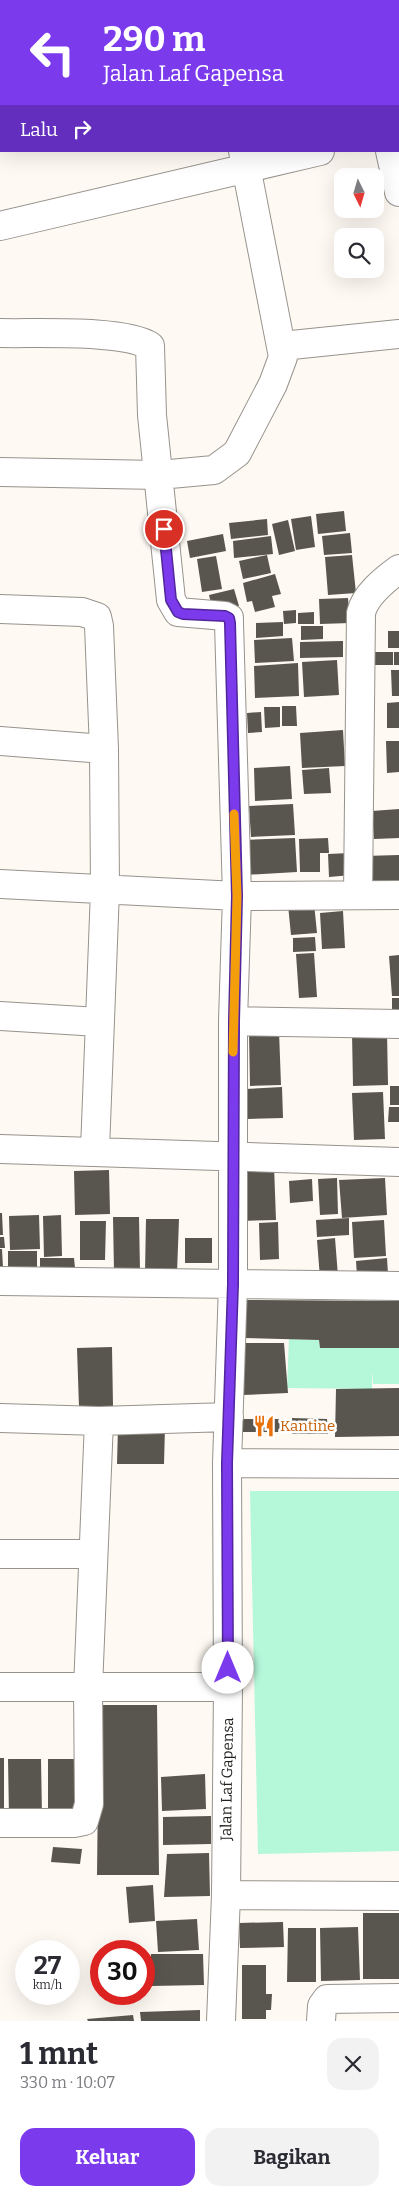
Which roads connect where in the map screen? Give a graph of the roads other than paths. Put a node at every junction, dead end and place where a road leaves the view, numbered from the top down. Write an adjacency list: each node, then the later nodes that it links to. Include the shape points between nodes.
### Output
1 (312, 152): 3 (street)
2 (390, 152): 4 (street)
3 (245, 160): 5 (street); 8 (street)
4 (399, 192)
5 (0, 226)
6 (0, 333): 10 (street, via 107,336 142,340 150,346 152,415)
7 (399, 334): 8 (street)
8 (282, 346): 10 (street, via 283,357 273,384 237,453 214,470)
9 (0, 472): 10 (street)
10 (159, 475): 19 (street, Jalan Laf Gapensa, via 174,608 183,614 225,616 230,623)
11 (399, 569): 17 (street, via 372,593 361,613)
12 (0, 609): 14 (street, via 82,612 97,617)
13 (0, 741): 14 (street)
14 (104, 749): 16 (street)
15 (0, 884): 16 (street)
16 (106, 890): 19 (street); 22 (street)
17 (358, 895): 18 (street); 19 (street)
18 (399, 895)
19 (237, 896): 21 (street, Jalan Laf Gapensa)
20 (0, 1016): 22 (street)
21 (234, 1021): 23 (street); 26 (street, Jalan Laf Gapensa)
22 (99, 1022): 25 (street)
23 (399, 1024)
24 (0, 1149): 25 (street)
25 (95, 1150): 26 (street)
26 (233, 1158): 27 (street); 29 (street, Jalan Laf Gapensa)
27 (399, 1162)
28 (0, 1281): 29 (street)
29 (233, 1284): 30 (street); 31 (street, Jalan Laf Gapensa)
30 (399, 1286)
31 (229, 1417): 33 (street); 34 (street, Jalan Laf Gapensa)
32 (0, 1418): 33 (street)
33 (99, 1421): 37 (street)
34 (227, 1463): 35 (street); 39 (street, Jalan Laf Gapensa)
35 (399, 1464)
36 (0, 1554): 37 (street)
37 (92, 1554): 40 (street)
38 (0, 1687): 40 (street)
39 (228, 1687): 40 (street); 42 (street, Jalan Laf Gapensa)
40 (88, 1688): 41 (street, via 89,1804 84,1820 74,1823)
41 (0, 1823)
42 (226, 1895): 43 (street); 45 (street, Jalan Laf Gapensa)
43 (399, 1896)
44 (399, 1998): 46 (street, via 327,1998 322,2006)
45 (221, 2021)
46 (321, 2021)

